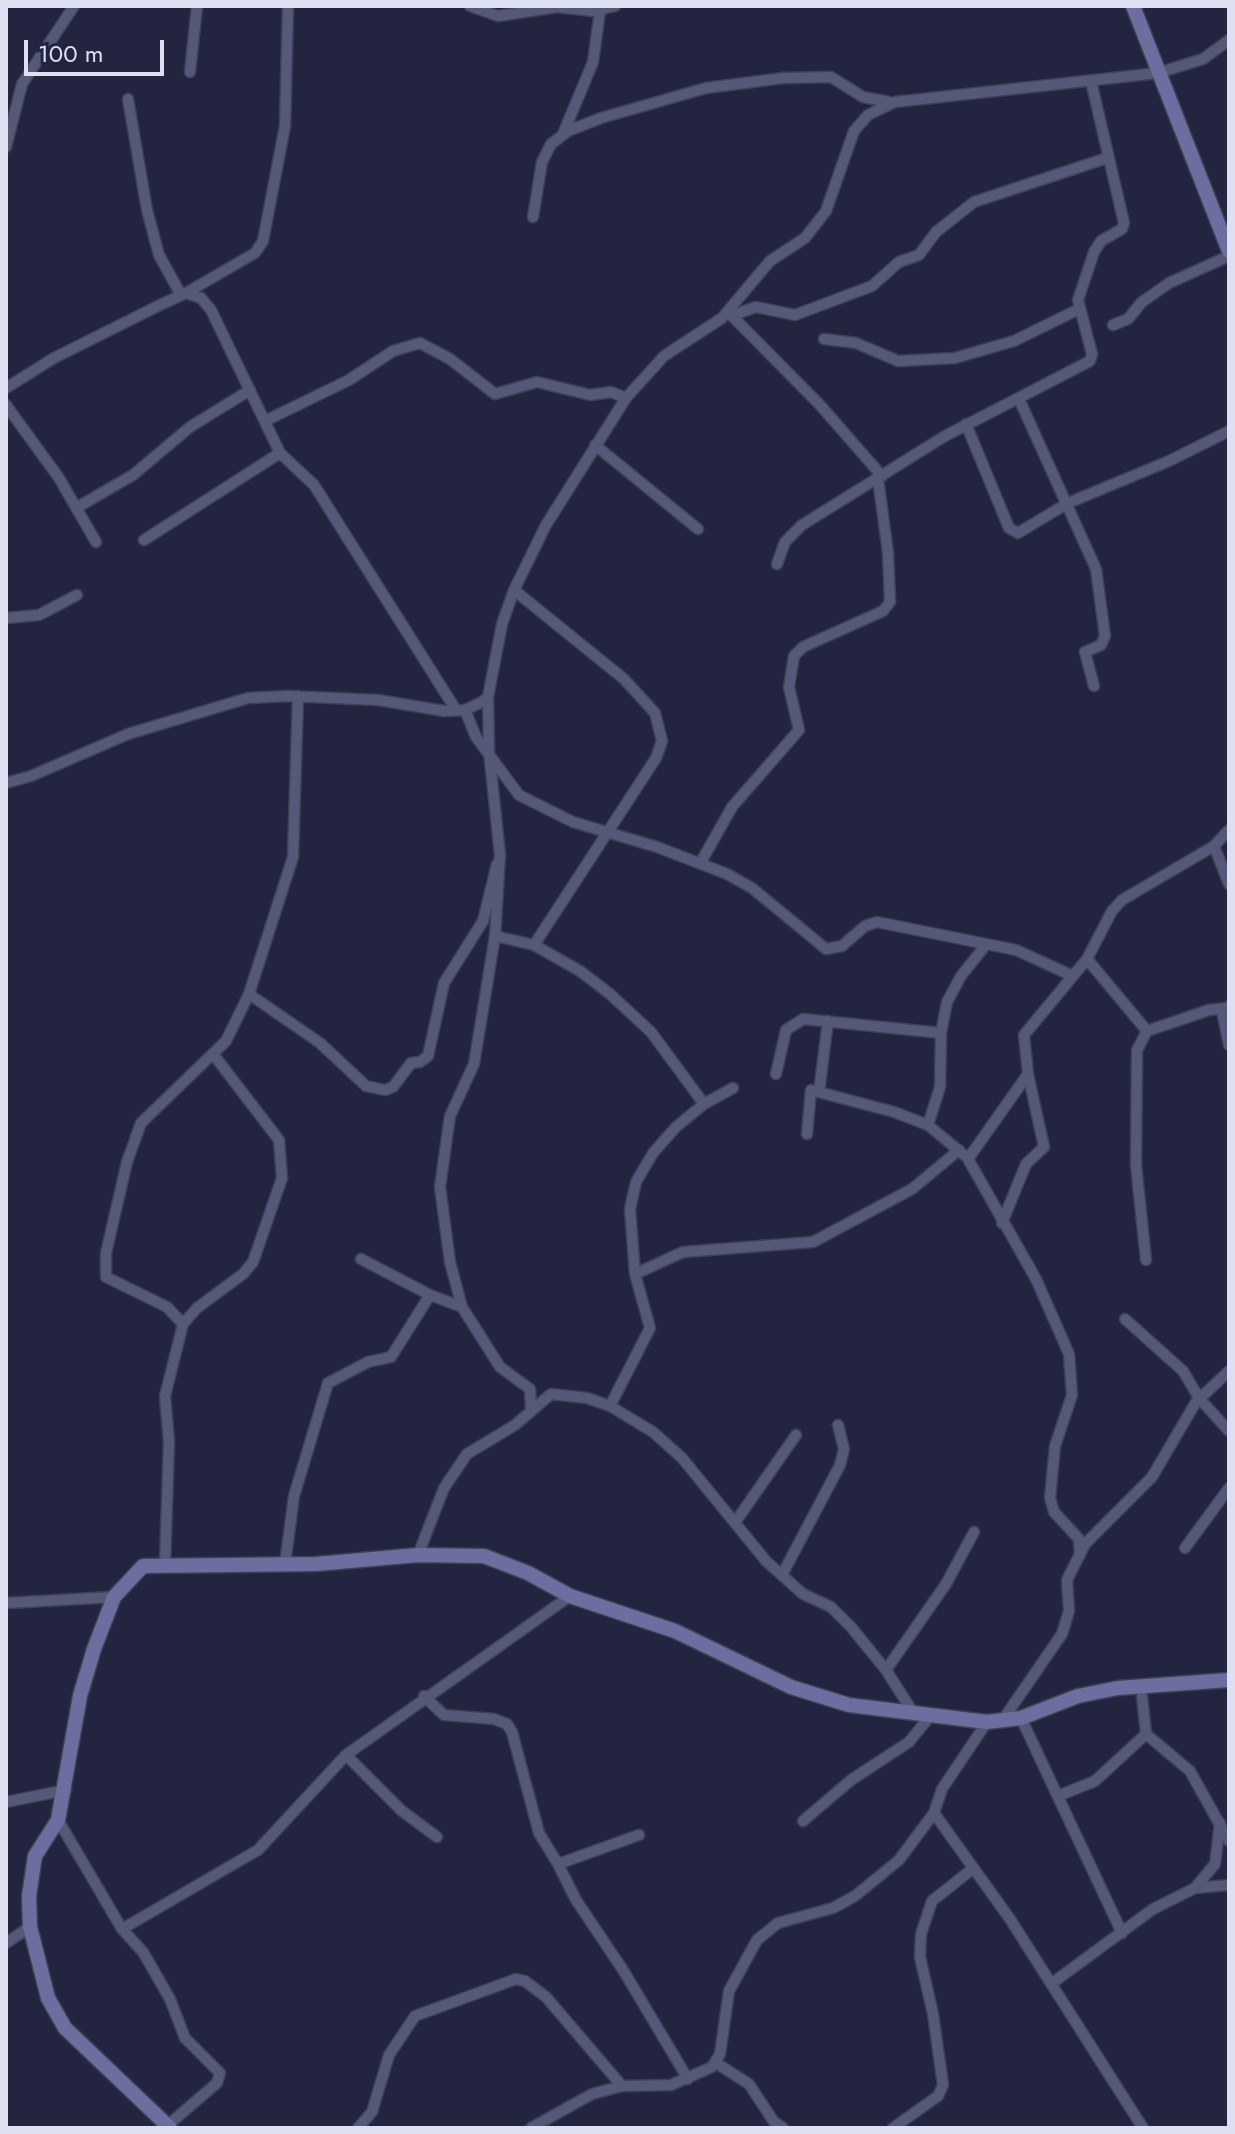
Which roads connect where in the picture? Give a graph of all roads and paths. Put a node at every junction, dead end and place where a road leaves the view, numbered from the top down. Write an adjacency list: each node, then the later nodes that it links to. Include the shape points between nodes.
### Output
1 (74, 6): 15 (street, via 22,84)
2 (197, 6): 9 (street)
3 (288, 6): 19 (street, via 285,126 263,241 255,253)
4 (470, 6): 7 (street, via 498,16 557,7)
5 (615, 6): 7 (street)
6 (1133, 6): 10 (street)
7 (600, 11): 14 (street, via 593,62)
8 (1229, 40): 10 (street, via 1203,59)
9 (190, 72)
10 (1158, 73): 11 (street); 18 (street)
11 (1091, 81): 13 (street); 16 (street)
12 (128, 99): 19 (street, via 159,255)
13 (895, 102): 14 (street, via 863,97 831,77 783,78 706,88); 21 (street, via 874,110 856,127 826,211 802,242 770,261)
14 (563, 134): 17 (street, via 542,162)
15 (6, 147)
16 (1107, 158): 20 (street, via 1124,226 1094,252); 21 (street, via 974,202 936,232 919,255 899,262 872,286 795,315 756,307)
17 (533, 217)
18 (1229, 254): 22 (street, via 1169,283 1128,319)
19 (184, 294): 24 (street, via 54,358); 25 (street, via 201,298 211,310)
20 (1079, 309): 23 (street, via 1014,341 955,358 898,361 856,343); 27 (street, via 1090,361)
21 (730, 314): 26 (street, via 664,356); 34 (street)
22 (1113, 325)
23 (824, 339)
24 (6, 388)
25 (250, 390): 29 (street); 36 (street, via 190,427 133,475)
26 (626, 398): 29 (street, via 537,382 495,394 420,343 393,351 349,380); 32 (street)
27 (1019, 399): 30 (street); 35 (street)
28 (6, 405): 36 (street)
29 (265, 421): 33 (street)
30 (966, 424): 34 (street); 35 (street, via 1013,533)
31 (1229, 431): 35 (street)
32 (595, 445): 37 (street); 41 (street)
33 (280, 453): 38 (street); 47 (street, via 314,485)
34 (880, 477): 40 (street, via 795,531); 54 (street, via 887,607 794,656 789,687 799,730 732,807)
35 (1068, 503): 44 (street, via 1100,590 1104,642 1085,656)
36 (76, 508): 39 (street)
37 (698, 529)
38 (144, 540)
39 (96, 542)
40 (777, 564)
41 (514, 590): 46 (street); 51 (street, via 624,679 655,713 662,741 656,758)
42 (77, 595): 43 (street, via 39,615)
43 (6, 618)
44 (1094, 686)
45 (298, 696): 47 (street); 49 (street, via 248,698 211,708 128,734); 61 (street, via 293,857)
46 (488, 697): 47 (street); 48 (street)
47 (460, 710): 48 (street)
48 (489, 751): 51 (street, via 519,795 573,822); 53 (street)
49 (6, 783)
50 (1229, 830): 52 (street)
51 (611, 831): 54 (street); 57 (street)
52 (1214, 846): 55 (street); 59 (street, via 1122,900)
53 (500, 855): 56 (street); 61 (street, via 483,921 444,983 428,1056 411,1063 393,1087 366,1086 320,1043)
54 (701, 862): 58 (street, via 752,888 826,949 842,946 877,922)
55 (1229, 884)
56 (495, 936): 57 (street); 82 (street, via 474,1064 450,1116 440,1187)
57 (534, 945): 72 (street, via 580,971 630,1012)
58 (985, 946): 60 (street, via 1032,955); 65 (street, via 947,1002)
59 (1087, 959): 60 (street); 64 (street)
60 (1073, 976): 69 (street, via 1024,1035)
61 (249, 994): 67 (street, via 226,1041)
62 (1228, 1007): 64 (street); 66 (street, via 1223,1024)
63 (828, 1021): 65 (street); 68 (street, via 803,1019 786,1030); 71 (street)
64 (1147, 1031): 79 (street, via 1137,1050 1136,1165)
65 (941, 1033): 73 (street, via 940,1087)
66 (1229, 1045)
67 (213, 1054): 84 (street, via 279,1140 282,1178 253,1262); 84 (street, via 141,1123 103,1270 110,1280 167,1307)
68 (776, 1074)
69 (1028, 1074): 76 (street); 77 (street, via 1044,1147 1026,1164)
70 (733, 1088): 72 (street)
71 (819, 1092): 73 (street); 74 (street, via 808,1093)
72 (704, 1104): 80 (street, via 653,1153 636,1182 630,1209)
73 (928, 1125): 75 (street)
74 (807, 1134)
75 (959, 1150): 76 (street); 80 (street, via 912,1189 813,1242 683,1252)
76 (968, 1159): 77 (street)
77 (1002, 1223): 97 (street, via 1036,1279 1069,1354 1072,1395 1055,1446 1050,1498 1054,1512 1079,1539)
78 (361, 1259): 81 (street)
79 (1146, 1260)
80 (635, 1274): 87 (street, via 650,1328)
81 (430, 1295): 82 (street); 99 (street, via 391,1357 368,1362 328,1383 294,1496)
82 (462, 1307): 88 (street, via 500,1367 530,1389)
83 (1125, 1319): 86 (street, via 1183,1371)
84 (183, 1324): 98 (street, via 165,1396)
85 (1229, 1371): 86 (street)
86 (1199, 1398): 90 (street); 97 (street, via 1152,1477 1088,1540)
87 (610, 1406): 88 (street, via 560,1393); 93 (street, via 653,1432 682,1458)
88 (531, 1408): 96 (street, via 455,1466)
89 (838, 1425): 100 (street, via 844,1449 840,1465)
90 (1229, 1431)
91 (796, 1435): 93 (street)
92 (1229, 1488): 95 (street)
93 (736, 1521): 100 (street)
94 (974, 1532): 104 (street, via 946,1584)
95 (1185, 1548)
96 (418, 1555): 99 (street); 101 (street, via 484,1556)
97 (1080, 1555): 111 (street, via 1065,1587 1069,1611 1062,1634)
98 (165, 1564): 99 (street); 102 (street, via 143,1566)
99 (285, 1564)
100 (782, 1575): 104 (street, via 803,1594 839,1613)
101 (570, 1596): 107 (street); 108 (street, via 675,1631 791,1687 849,1705)
102 (114, 1597): 103 (street); 114 (street, via 80,1696)
103 (6, 1603)
104 (886, 1670): 108 (street)
105 (1229, 1680): 106 (street)
106 (1141, 1686): 110 (street, via 1078,1696); 112 (street)
107 (424, 1696): 113 (street); 124 (street, via 444,1715 507,1724 539,1833)
108 (914, 1714): 109 (street)
109 (931, 1715): 111 (street); 119 (street, via 909,1742 851,1780)
110 (1021, 1718): 111 (street); 115 (street)
111 (995, 1721): 117 (street, via 942,1789)
112 (1146, 1734): 115 (street, via 1095,1781); 120 (street, via 1190,1771)
113 (346, 1755): 122 (street, via 402,1811); 129 (street, via 258,1850)
114 (66, 1790): 116 (street); 118 (street)
115 (1058, 1796): 130 (street)
116 (6, 1802)
117 (934, 1813): 125 (street); 133 (street, via 899,1860 855,1896 833,1908 778,1923 757,1940 729,1991)
118 (58, 1820): 128 (street, via 35,1856); 129 (street)
119 (803, 1821)
120 (1224, 1823): 123 (street); 127 (street, via 1215,1864)
121 (639, 1835): 124 (street)
122 (437, 1837)
123 (1229, 1841)
124 (558, 1864): 134 (street)
125 (971, 1870): 132 (street); 140 (street, via 932,1901 921,1934 920,1957 943,2085 938,2096)
126 (1229, 1885): 127 (street)
127 (1195, 1888): 130 (street, via 1153,1909)
128 (30, 1927): 131 (street); 136 (street, via 48,1998 65,2028)
129 (122, 1929): 136 (street, via 143,1952 185,2038 220,2073 217,2083)
130 (1122, 1933): 132 (street)
131 (6, 1943)
132 (1051, 1984): 141 (street)
133 (716, 2063): 134 (street); 139 (street, via 749,2084)
134 (688, 2079): 135 (street, via 656,2088)
135 (622, 2086): 137 (street, via 546,1997 516,1979 415,2016 389,2055 372,2112); 138 (street, via 592,2094)
136 (169, 2126)
137 (358, 2128)
138 (531, 2128)
139 (783, 2128)
140 (893, 2128)
141 (1143, 2128)

